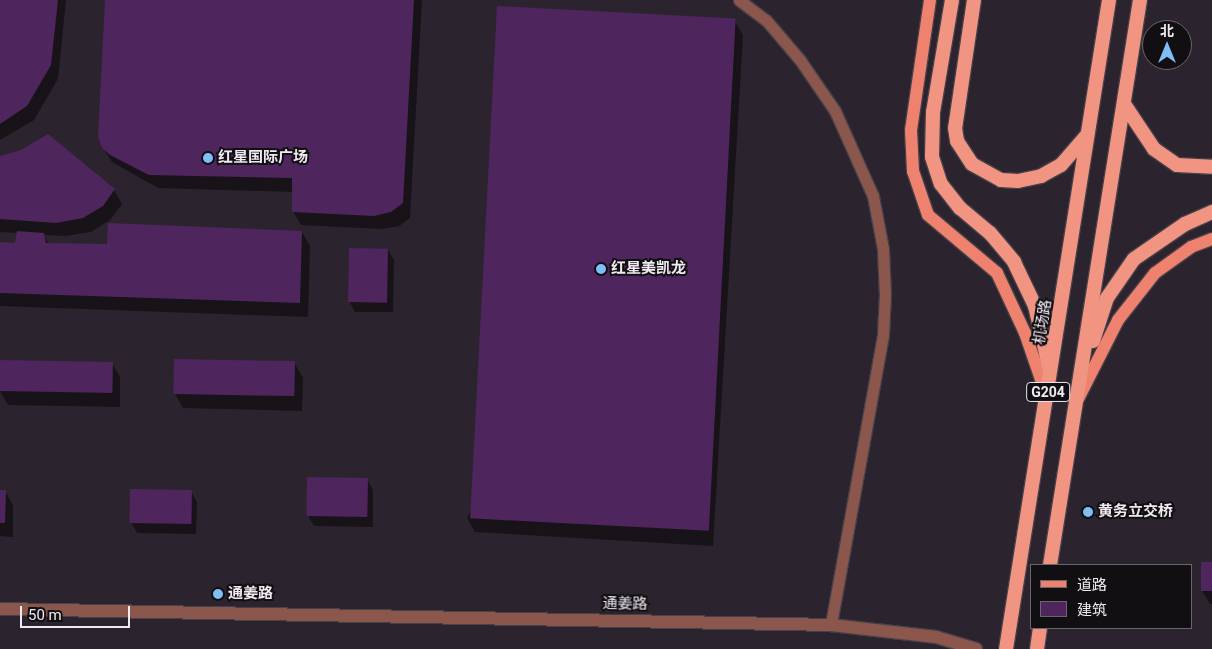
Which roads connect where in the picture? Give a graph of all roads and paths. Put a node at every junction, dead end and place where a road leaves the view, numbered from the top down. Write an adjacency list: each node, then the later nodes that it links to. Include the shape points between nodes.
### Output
1 (739, 0): 18 (street, via 766,20 835,111 873,196 883,249 886,294 882,336)
2 (930, 0): 14 (main road, via 911,130 913,171 928,214 997,273 1024,332)
3 (952, 0): 12 (highway, via 933,112 932,157 941,184 960,208 990,233 1014,262 1035,306)
4 (974, 0): 8 (highway, via 955,128 957,141 972,164 1001,180 1026,180 1062,165)
5 (1109, 0): 8 (highway, 机场路 / G204)
6 (1140, 0): 7 (highway, G204)
7 (1124, 104): 9 (highway, via 1154,149 1177,166); 13 (highway, G204)
8 (1087, 135): 12 (highway, 机场路 / G204)
9 (1212, 167)
10 (1212, 212): 13 (highway, via 1185,224 1134,259 1107,298)
11 (1212, 239): 15 (main road, via 1191,247 1155,273 1118,320)
12 (1051, 374): 14 (highway, 机场路 / G204)
13 (1080, 377): 15 (highway, G204)
14 (1047, 398): 21 (highway, 机场路 / G204)
15 (1076, 403): 16 (highway, G204)
16 (1050, 564)
17 (0, 609): 18 (street, 通姜路)
18 (831, 625): 20 (street, 通姜路, via 936,637)
19 (1040, 629): 22 (highway)
20 (976, 649)
21 (1006, 649)
22 (1037, 649)

